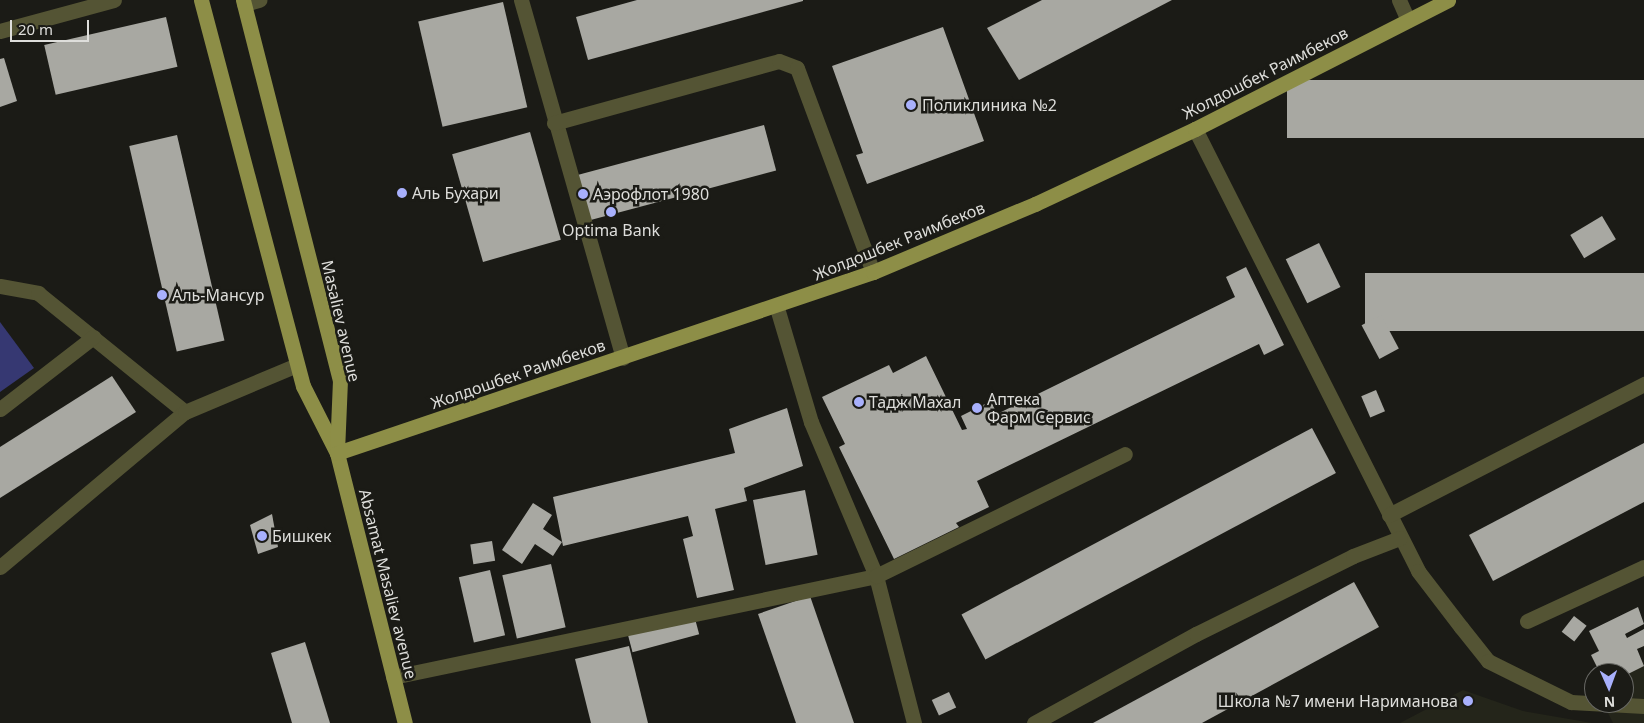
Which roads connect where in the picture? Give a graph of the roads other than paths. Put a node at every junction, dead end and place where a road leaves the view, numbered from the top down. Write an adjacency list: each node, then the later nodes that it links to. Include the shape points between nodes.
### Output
1 (114, 0): 8 (street)
2 (201, 0): 16 (main road)
3 (521, 0): 9 (street)
4 (1399, 0): 7 (street)
5 (1448, 0): 7 (main road, Жолдошбек Раимбеков)
6 (249, 1): 20 (main road, Masaliev avenue, via 340,380)
7 (1408, 20): 10 (main road, Жолдошбек Раимбеков)
8 (0, 31)
9 (554, 123): 11 (street, via 779,61 797,68); 15 (street)
10 (1195, 129): 11 (main road, Жолдошбек Раимбеков, via 1035,204); 22 (street)
11 (872, 272): 13 (main road, Жолдошбек Раимбеков)
12 (0, 286): 14 (street, via 38,293)
13 (777, 308): 15 (main road, Жолдошбек Раимбеков); 26 (street, via 811,422)
14 (92, 337): 18 (street); 19 (street)
15 (623, 358): 20 (main road, Жолдошбек Раимбеков)
16 (297, 365): 19 (street); 20 (main road)
17 (1644, 384): 22 (street)
18 (0, 409)
19 (185, 412): 24 (street)
20 (337, 453): 28 (main road, Absamat Masaliev avenue)
21 (1125, 454): 26 (street)
22 (1389, 515): 23 (street)
23 (1400, 538): 29 (street, via 1418,572 1488,661 1570,702); 32 (street, via 1196,634)
24 (0, 567)
25 (1644, 567): 27 (street)
26 (876, 576): 28 (street); 31 (street)
27 (1527, 621)
28 (393, 677): 30 (main road, Absamat Masaliev avenue)
29 (1644, 706)
30 (405, 723)
31 (914, 723)
32 (1034, 723)

